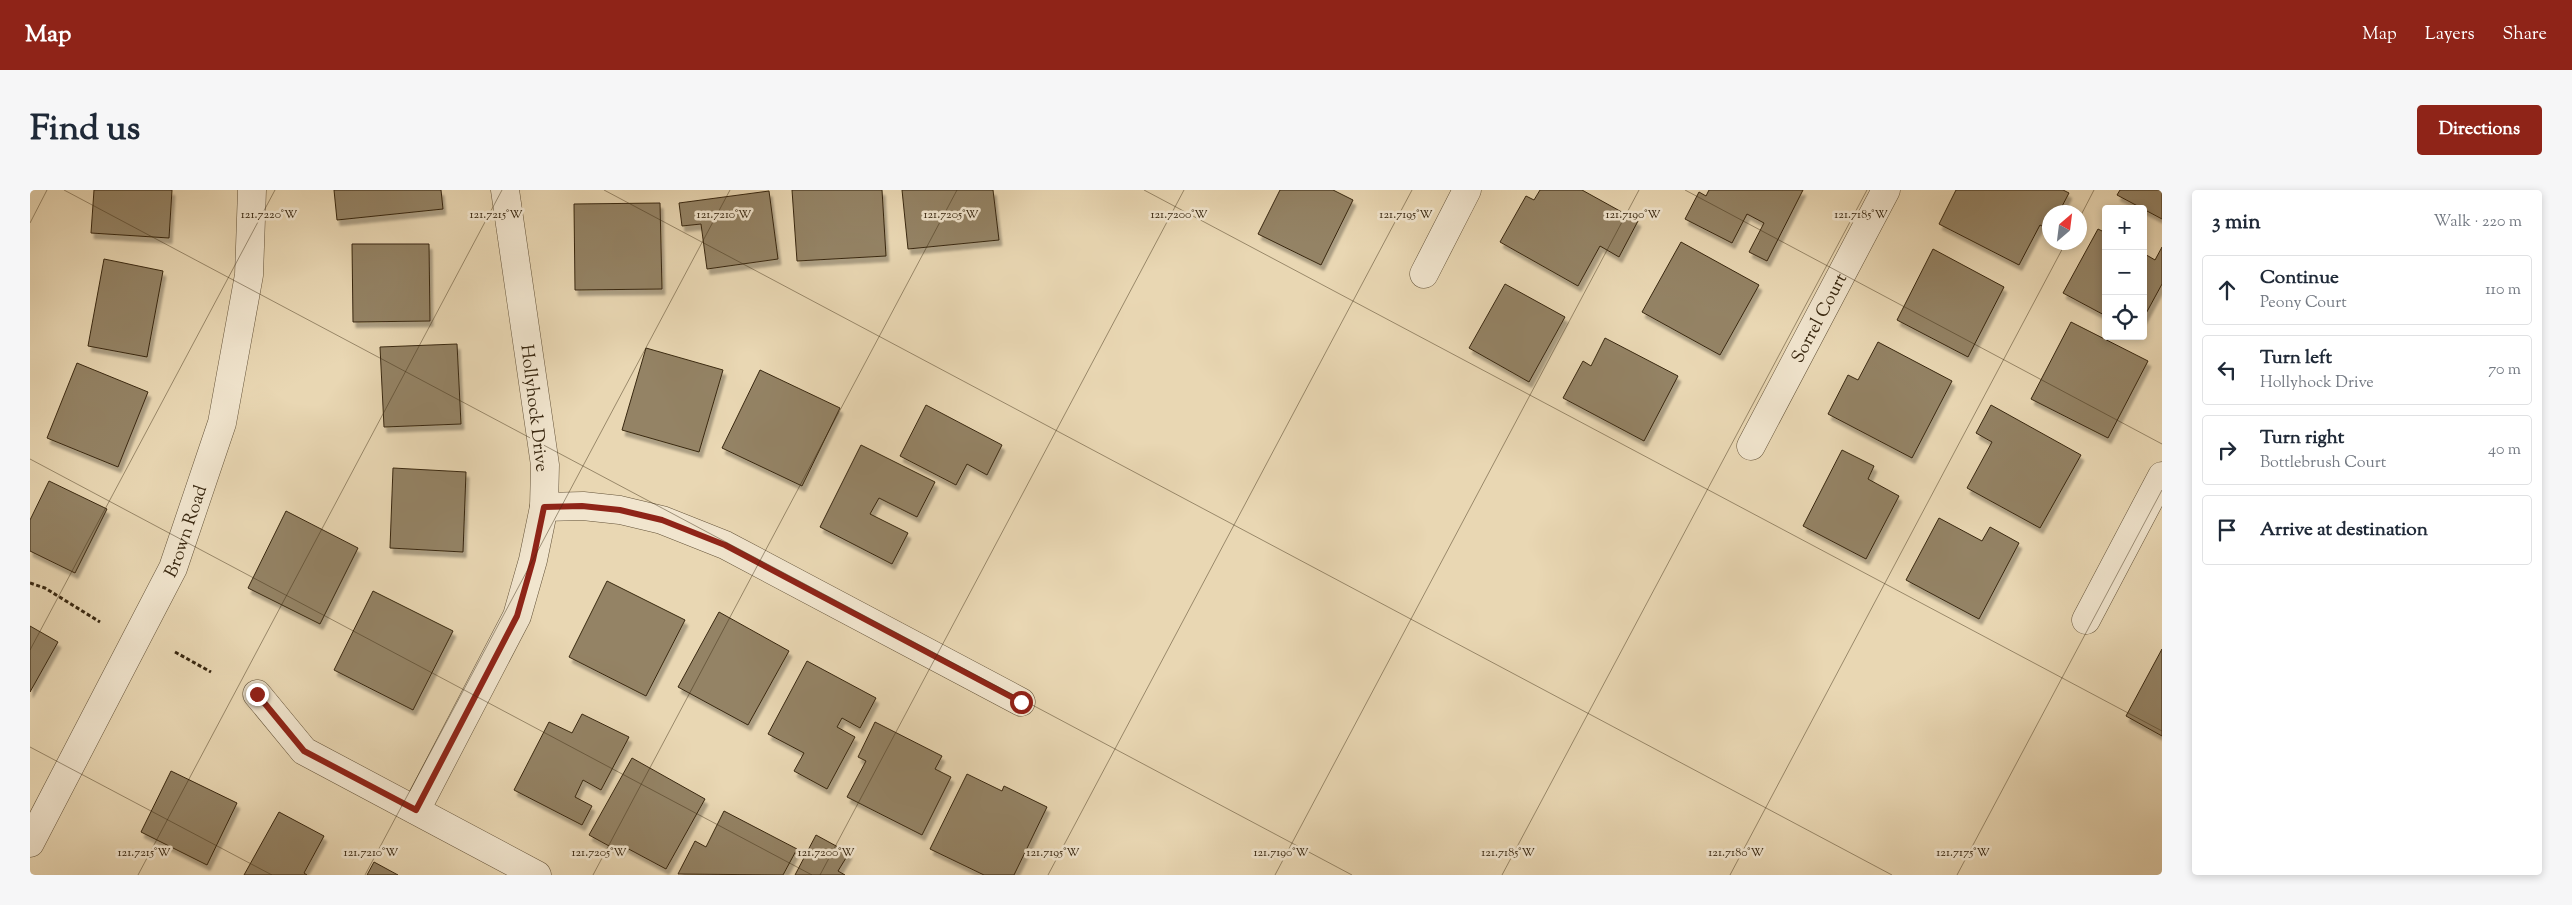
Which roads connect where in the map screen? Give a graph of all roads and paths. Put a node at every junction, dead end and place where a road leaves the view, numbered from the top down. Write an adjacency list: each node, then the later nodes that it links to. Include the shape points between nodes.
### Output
1 (252, 190): 17 (street, Brown Road, via 249,275 222,423 173,568)
2 (506, 190): 8 (street, Hollyhock Drive, via 545,465)
3 (1467, 190): 5 (street)
4 (1886, 190): 6 (street, Sorrel Court)
5 (1424, 274)
6 (1751, 446)
7 (2162, 476): 10 (street)
8 (544, 507): 15 (street, via 620,510 662,520 725,545); 16 (street, Hollyhock Drive, via 517,616)
9 (30, 583): 11 (path, via 45,588)
10 (2086, 620)
11 (100, 622)
12 (175, 652): 13 (path)
13 (212, 672)
14 (257, 694): 16 (street, via 304,751)
15 (1021, 702)
16 (416, 810): 18 (street)
17 (30, 843)
18 (537, 875)

